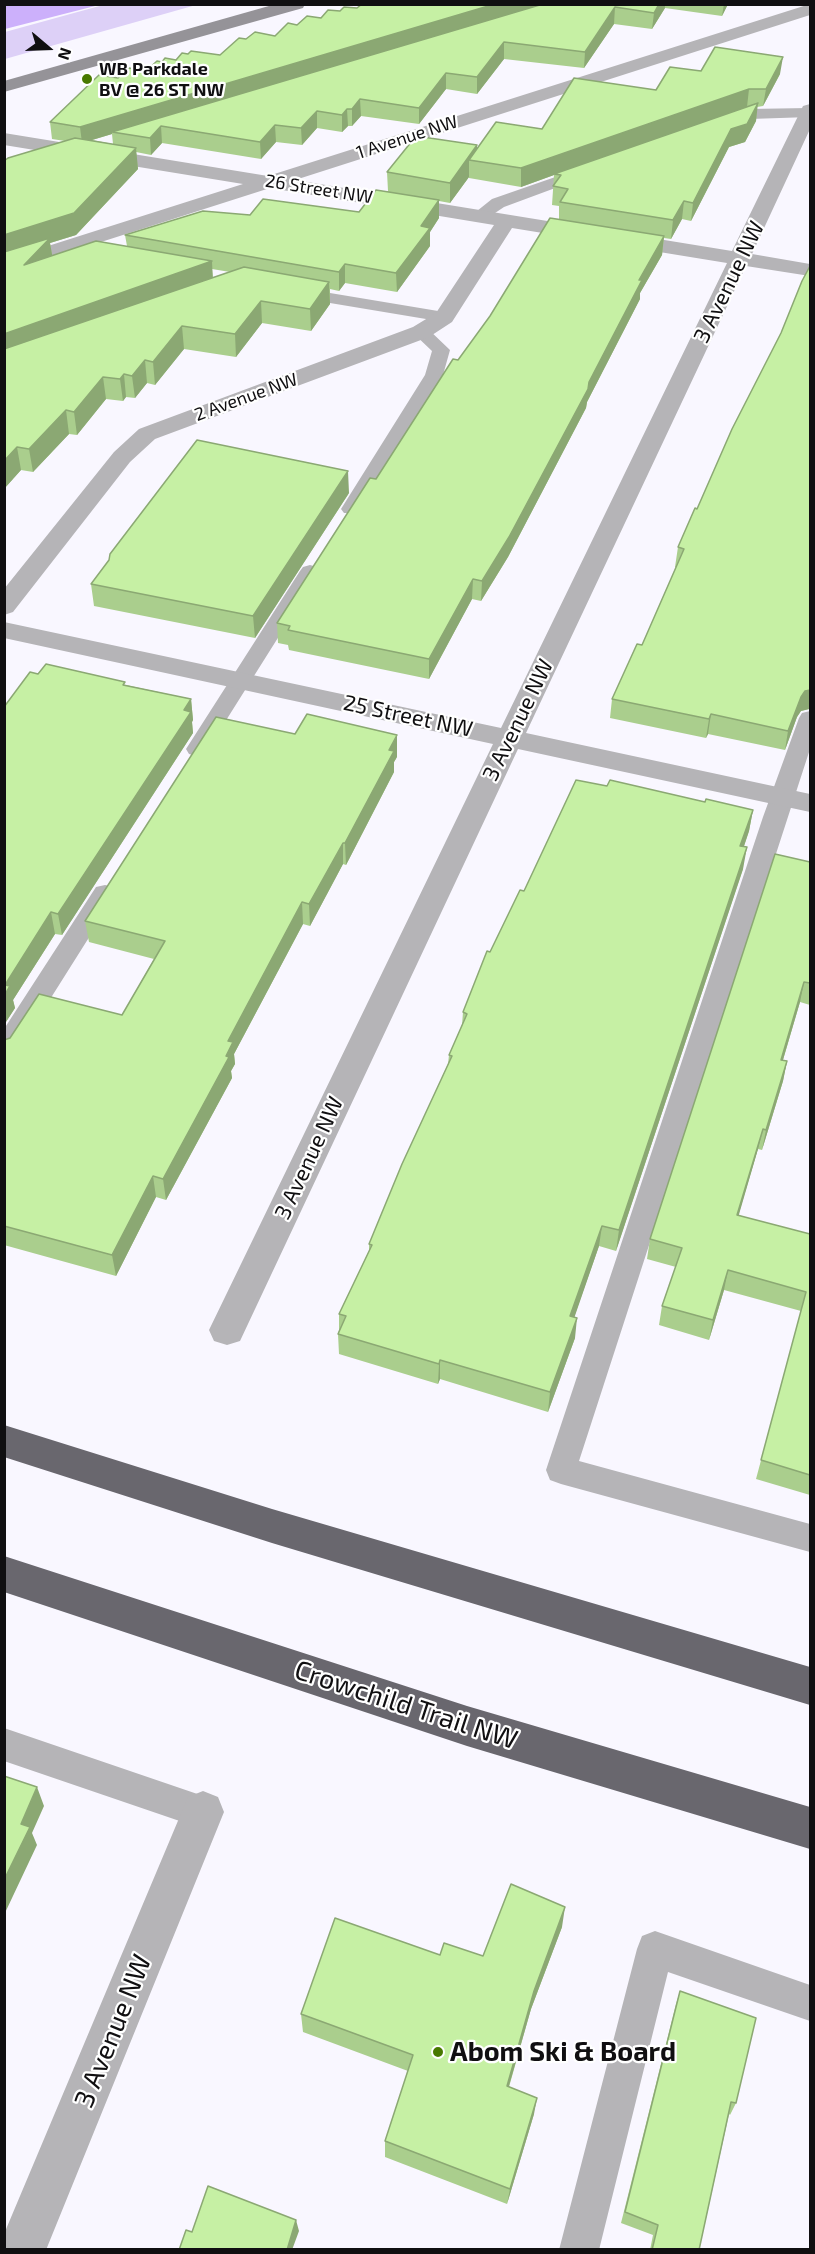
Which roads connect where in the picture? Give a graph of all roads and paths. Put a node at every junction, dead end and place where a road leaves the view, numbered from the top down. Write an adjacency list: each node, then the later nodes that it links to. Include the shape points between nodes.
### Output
1 (297, 4): 3 (main road)
2 (810, 9): 11 (street, 1 Avenue NW)
3 (4, 87)
4 (810, 111): 5 (lane, via 748,114); 16 (street, 3 Avenue NW)
5 (705, 129)
6 (4, 139): 8 (street, 26 Street NW)
7 (116, 141): 8 (lane)
8 (80, 152): 9 (lane); 11 (street, 26 Street NW)
9 (45, 162)
10 (607, 164): 12 (lane, via 498,203)
11 (267, 181): 12 (street, 26 Street NW); 14 (street, 1 Avenue NW)
12 (480, 215): 13 (street, 26 Street NW)
13 (507, 220): 16 (street, 26 Street NW); 20 (street, 2 Avenue NW)
14 (60, 249): 15 (lane); 17 (street, 1 Avenue NW)
15 (94, 255)
16 (741, 258): 18 (street, 26 Street NW); 28 (street, 3 Avenue NW)
17 (4, 267)
18 (810, 270)
19 (276, 289): 20 (lane)
20 (444, 317): 21 (street, 2 Avenue NW)
21 (421, 332): 22 (lane, via 441,350 434,375); 24 (street, 2 Avenue NW, via 147,434 122,458)
22 (337, 531)
23 (324, 550): 26 (lane)
24 (4, 607)
25 (4, 630): 26 (street, 25 Street NW)
26 (241, 680): 28 (street, 25 Street NW); 29 (lane)
27 (810, 718): 30 (lane)
28 (509, 738): 30 (street, 25 Street NW); 34 (street, 3 Avenue NW)
29 (185, 768)
30 (782, 797): 31 (street, 25 Street NW); 36 (lane, via 561,1470)
31 (810, 803)
32 (114, 879): 33 (lane)
33 (4, 1051)
34 (227, 1330)
35 (4, 1441): 38 (highway, via 272,1526)
36 (810, 1539)
37 (4, 1574): 41 (highway, Crowchild Trail NW, via 466,1726)
38 (810, 1686)
39 (4, 1744): 40 (lane)
40 (203, 1812): 43 (street, 3 Avenue NW)
41 (810, 1828)
42 (810, 2003): 44 (lane, via 655,1949)
43 (22, 2250)
44 (579, 2250)

